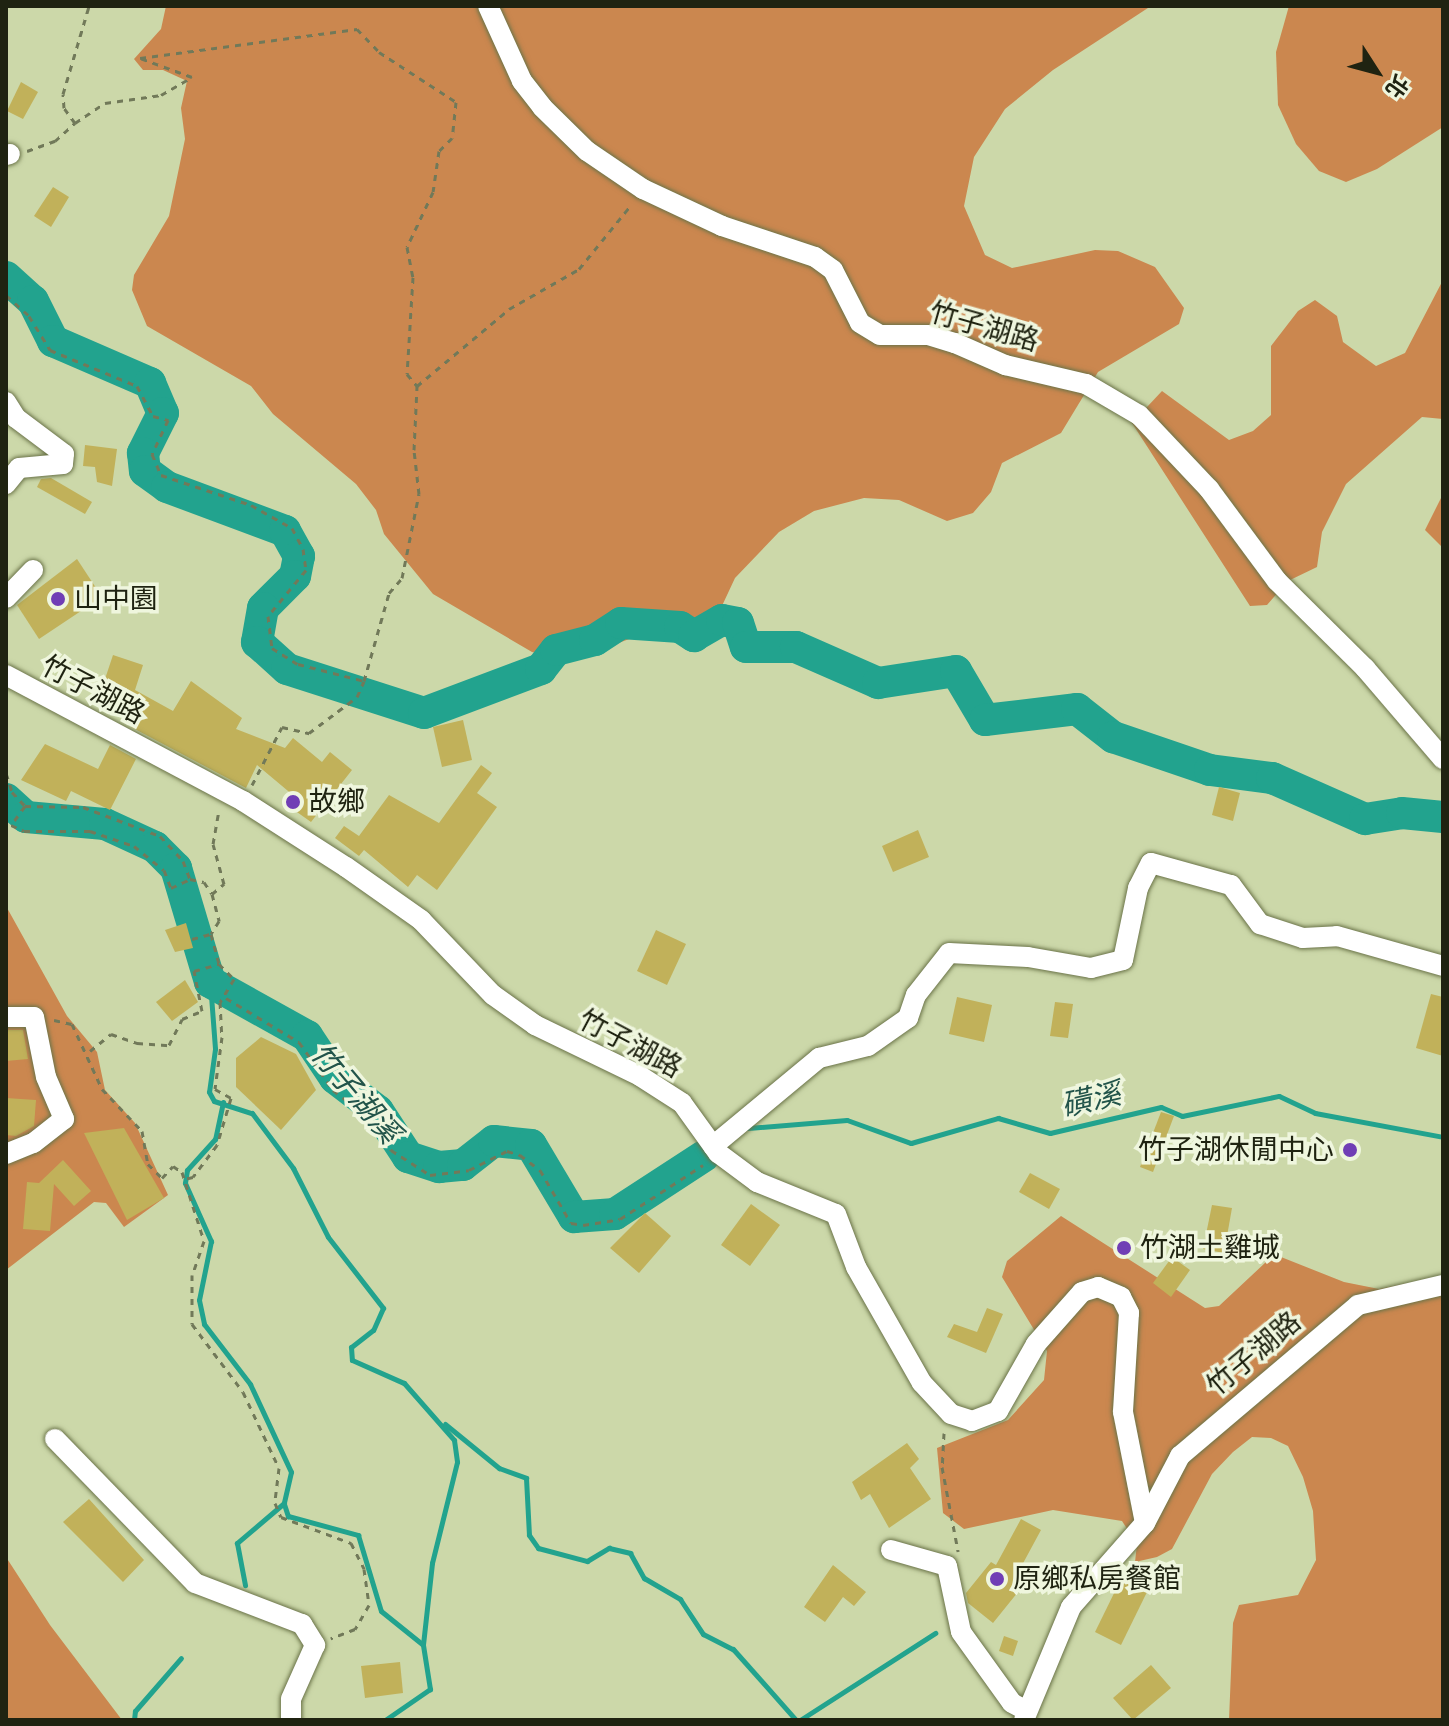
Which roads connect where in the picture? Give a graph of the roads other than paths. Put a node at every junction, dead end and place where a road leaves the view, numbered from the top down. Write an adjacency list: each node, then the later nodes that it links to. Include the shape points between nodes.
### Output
1 (488, 6): 7 (street, 竹子湖路, via 522,81 542,107 587,151 643,189 722,226 815,257 833,270 860,323 880,335 928,335 955,343 1005,365 1086,384 1139,415 1209,489 1277,581 1365,668)
2 (6, 402): 3 (street, via 16,418 64,454 63,464 19,468)
3 (6, 484)
4 (33, 570): 5 (street)
5 (6, 598)
6 (6, 675): 10 (street, 竹子湖路, via 243,801 421,920 493,995 535,1025 640,1076 682,1103)
7 (1443, 759)
8 (1443, 966): 10 (street, via 1337,936 1303,938 1260,924 1231,885 1151,863 1138,888 1123,960 1091,968 1028,957 949,953 916,995 908,1018 868,1046 819,1058)
9 (6, 1017): 11 (street, via 34,1017 46,1077 64,1119 33,1143)
10 (716, 1150): 14 (street, 竹子湖路, via 757,1182 836,1214 856,1267 936,1403 972,1421 998,1411 1036,1344 1082,1292 1108,1290 1121,1297 1129,1313 1123,1412)
11 (6, 1154)
12 (1443, 1285): 14 (street, 竹子湖路, via 1358,1305 1309,1343 1180,1456)
13 (55, 1439): 17 (street, via 195,1583 302,1624 315,1645 291,1699)
14 (1145, 1523): 16 (street, 竹子湖路, via 1071,1607)
15 (891, 1550): 16 (street, via 947,1566 961,1632)
16 (1024, 1715)
17 (291, 1720)

